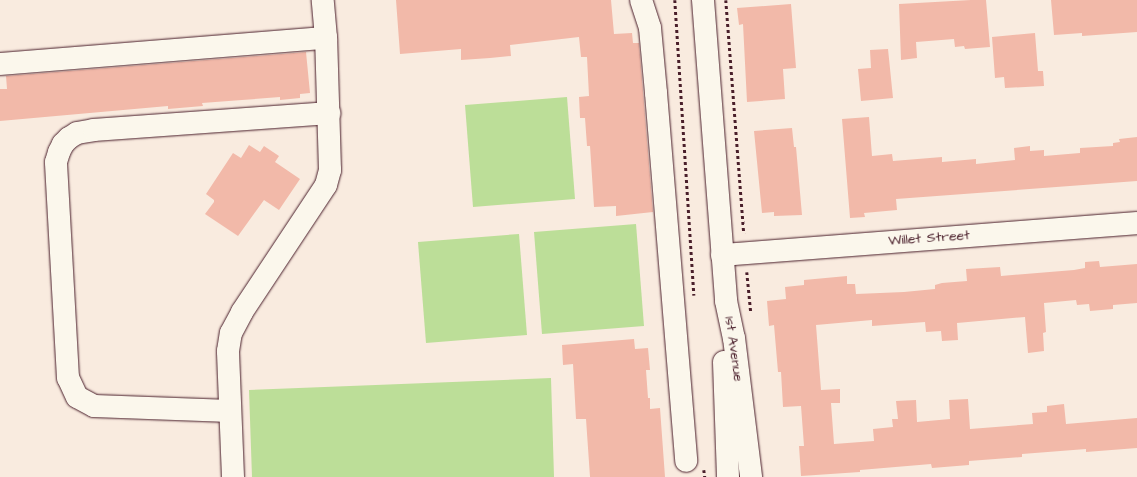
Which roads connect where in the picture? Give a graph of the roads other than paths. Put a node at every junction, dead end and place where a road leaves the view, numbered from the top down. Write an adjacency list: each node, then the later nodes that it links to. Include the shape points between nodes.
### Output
1 (323, 0): 4 (street)
2 (641, 0): 11 (street, via 650,28)
3 (703, 0): 8 (street)
4 (326, 38): 5 (street); 6 (street)
5 (0, 64)
6 (329, 113): 10 (street, via 331,158 326,185 231,332 228,351); 10 (street, via 94,130 77,133 69,138 59,152 56,162 68,378 77,397 94,406)
7 (1137, 223): 8 (street, Willet Street)
8 (722, 255): 9 (street)
9 (726, 301): 13 (street, 1st Avenue, via 724,374); 14 (street, 1st Avenue, via 732,327)
10 (230, 411): 12 (street)
11 (695, 464)
12 (233, 477)
13 (728, 477)
14 (751, 477)

